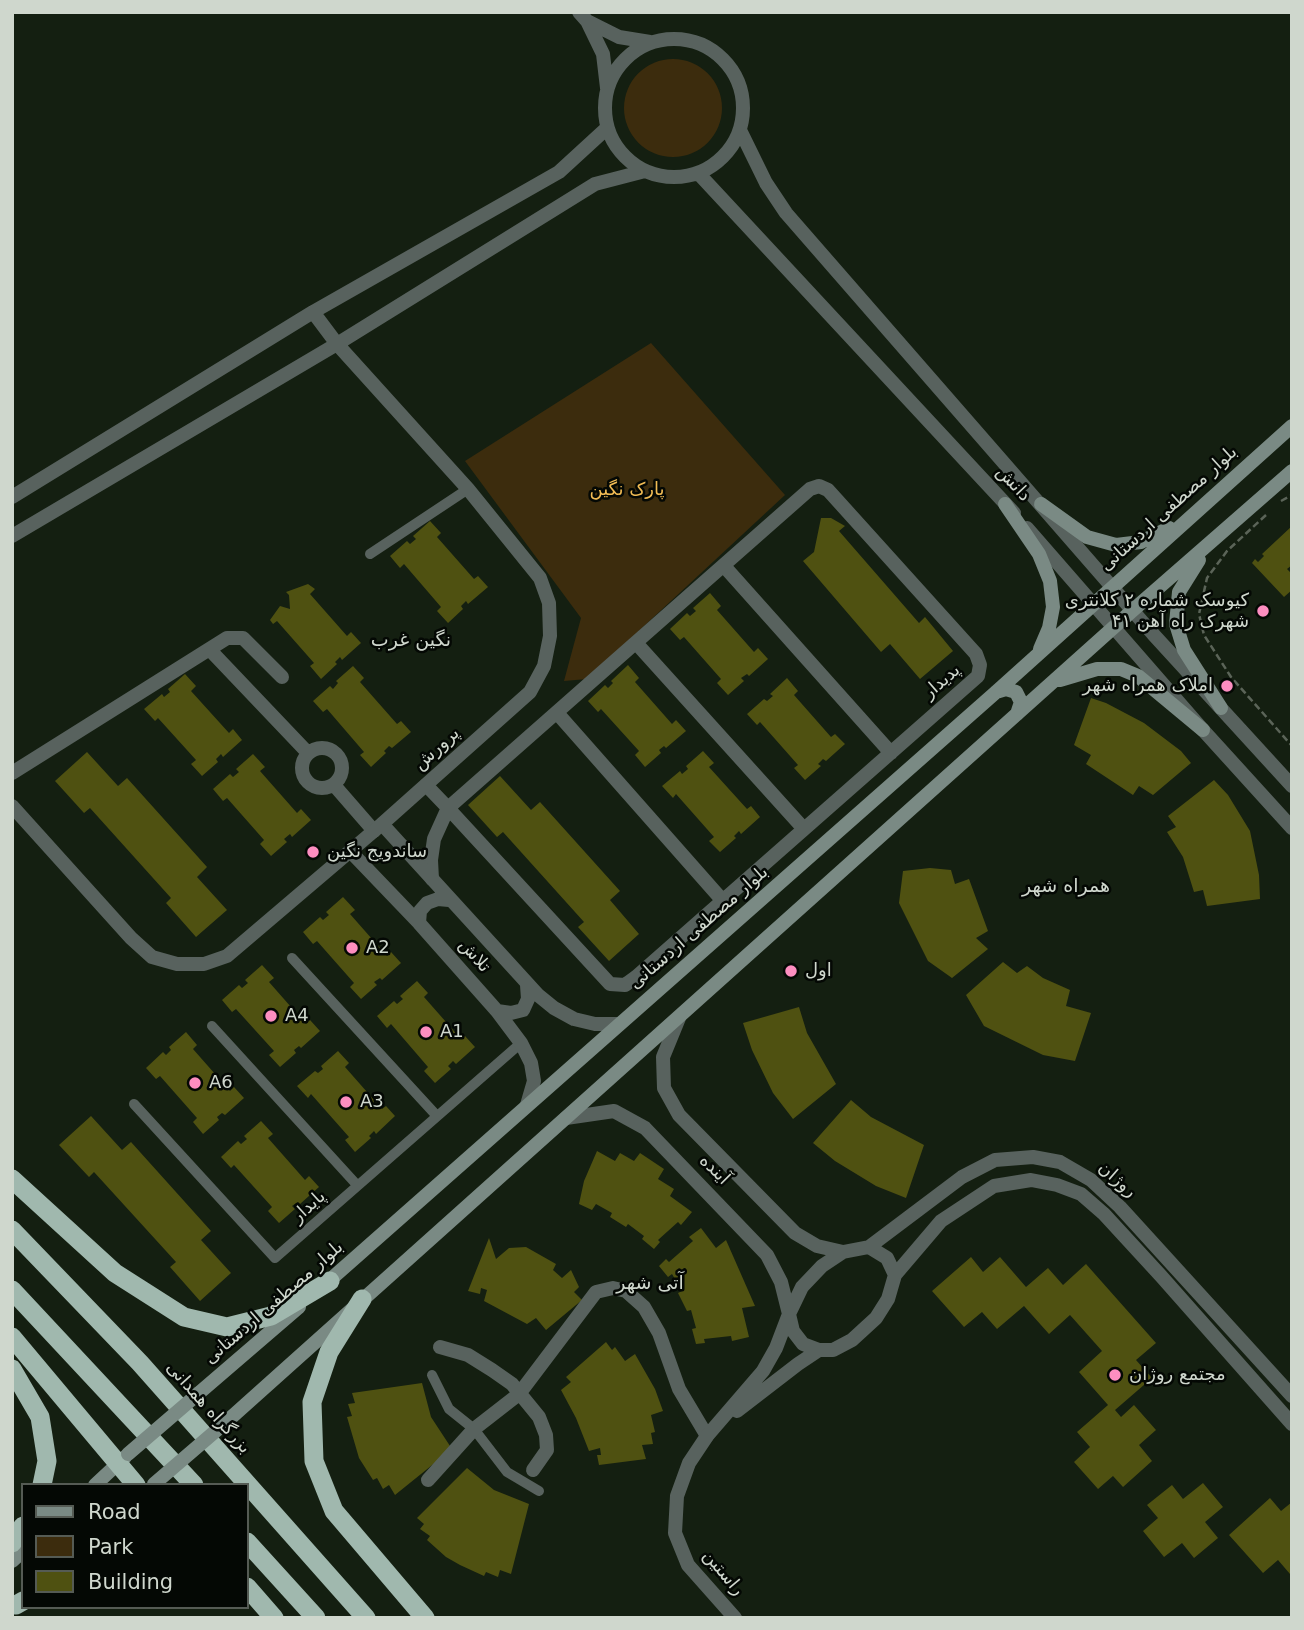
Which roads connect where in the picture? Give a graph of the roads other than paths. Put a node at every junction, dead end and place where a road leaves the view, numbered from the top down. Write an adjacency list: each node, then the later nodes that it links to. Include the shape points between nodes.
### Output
1 (583, 17): 2 (street, via 619,37); 3 (street, via 603,54)
2 (650, 42): 3 (street, via 631,53); 5 (street, via 694,41 730,66 742,97)
3 (607, 88): 4 (street)
4 (607, 128): 6 (street, via 629,161); 8 (street, via 559,172)
5 (740, 130): 7 (street, via 716,163); 15 (street, دانش, via 786,213)
6 (645, 171): 7 (street, via 671,177); 9 (street, via 595,184)
7 (698, 173): 14 (street, دانش)
8 (313, 312): 9 (street, پرورش); 13 (street)
9 (337, 344): 12 (street, پرورش); 17 (street)
10 (1292, 426): 16 (main road, بلوار مصطفی اردستانی)
11 (1292, 471): 18 (main road)
12 (468, 489): 19 (lane); 39 (street, پرورش, via 540,578 549,603 550,636 544,666 530,692)
13 (12, 497)
14 (1005, 504): 22 (street, دانش); 27 (main road, via 1039,554 1050,581 1053,607)
15 (1041, 504): 16 (main road, via 1087,537 1116,545 1141,542); 21 (street, دانش)
16 (1188, 517): 21 (main road, بلوار مصطفی اردستانی)
17 (12, 536)
18 (1216, 539): 23 (main road); 31 (main road, via 1179,592 1176,624 1184,650)
19 (370, 554)
20 (724, 566): 25 (street, پدیدار); 36 (street); 36 (street, پدیدار, via 810,489 820,486 976,654 978,676)
21 (1111, 586): 22 (main road, بلوار مصطفی اردستانی); 23 (street, دانش)
22 (1094, 603): 24 (street, دانش); 27 (main road, بلوار مصطفی اردستانی)
23 (1132, 610): 24 (main road); 31 (street, دانش)
24 (1114, 626): 29 (main road); 34 (street, دانش)
25 (637, 644): 32 (street, پدیدار); 45 (street)
26 (210, 650): 28 (street, via 227,638 243,638); 35 (street); 37 (street)
27 (1037, 654): 30 (main road, بلوار مصطفی اردستانی)
28 (282, 677)
29 (1052, 683): 33 (main road); 34 (main road, via 1097,669 1121,669 1138,676)
30 (995, 692): 33 (main road, via 1016,692 1021,702); 55 (main road, بلوار مصطفی اردستانی)
31 (1221, 708): 40 (street, دانش)
32 (558, 714): 42 (street, پدیدار); 49 (street)
33 (1017, 714): 54 (main road)
34 (1203, 730): 44 (street, دانش)
35 (308, 753): 38 (street, via 302,765 307,783 318,789); 38 (street, via 326,748 337,754 342,772)
36 (891, 753): 45 (street, پدیدار)
37 (12, 773)
38 (334, 785): 43 (street, تلاش)
39 (426, 785): 42 (street); 43 (street, پرورش)
40 (1292, 786)
41 (12, 806): 46 (street, پرورش, via 131,938 152,957 177,964 204,964 227,956)
42 (448, 808): 47 (street, پدیدار, via 435,839); 49 (street, پدیدار, via 610,984 625,985 636,977)
43 (378, 827): 46 (street, پرورش); 47 (street, تلاش)
44 (1292, 828)
45 (804, 830): 49 (street, پدیدار)
46 (350, 851): 50 (street, تلاش)
47 (432, 879): 48 (street, تلاش)
48 (449, 900): 50 (street, via 427,902); 52 (street, تلاش)
49 (723, 901)
50 (419, 923): 53 (street, تلاش)
51 (292, 958): 60 (lane)
52 (527, 985): 53 (street, via 523,1010); 55 (street, تلاش, via 574,1019)
53 (497, 1011): 57 (street, تلاش)
54 (679, 1018): 61 (main road); 66 (street, via 663,1057 664,1088 679,1115 795,1233 817,1246)
55 (619, 1024): 59 (main road, بلوار مصطفی اردستانی)
56 (212, 1026): 63 (lane)
57 (521, 1043): 59 (street, تلاش, via 534,1081); 60 (lane, پایدار)
58 (134, 1104): 63 (lane, پایدار, via 275,1258)
59 (527, 1105): 70 (main road, بلوار مصطفی اردستانی)
60 (436, 1115): 63 (lane, پایدار)
61 (566, 1118): 72 (main road); 73 (street, آینده, via 614,1111 645,1128 767,1255 781,1282)
62 (12, 1179): 70 (highway, via 115,1273 184,1317 227,1327 271,1316)
63 (357, 1185)
64 (12, 1230): 92 (highway, بزرگراه همدانی, via 140,1363)
65 (869, 1247): 66 (street); 67 (street, روژان, via 962,1177 995,1160 1033,1157 1060,1162 1091,1180); 68 (street, via 887,1258)
66 (843, 1252): 73 (street, via 802,1287)
67 (1175, 1266): 69 (street); 80 (street, روژان)
68 (895, 1275): 69 (street, روژان, via 941,1221 995,1186 1031,1180 1081,1194); 76 (street, via 876,1318 852,1340)
69 (1161, 1276): 81 (street, روژان)
70 (330, 1281): 84 (main road, بلوار مصطفی اردستانی, bridge)
71 (12, 1290): 91 (highway)
72 (362, 1299): 90 (main road, bridge); 100 (highway, via 329,1352 312,1402 314,1461 334,1511)
73 (789, 1314): 76 (street, via 793,1331 803,1344); 83 (street, via 763,1371)
74 (12, 1337): 84 (highway)
75 (440, 1347): 79 (street, via 468,1355 512,1384)
76 (819, 1350): 83 (street)
77 (12, 1369): 87 (highway, via 40,1417 47,1461)
78 (432, 1375): 82 (lane, via 449,1409)
79 (519, 1394): 82 (street); 83 (street, via 596,1292 613,1288 626,1291 644,1307 659,1333 679,1389); 85 (street, via 539,1417 546,1435 547,1450)
80 (1292, 1396)
81 (1292, 1424)
82 (474, 1429): 86 (street); 94 (lane, via 507,1472)
83 (707, 1436): 101 (street, راستین, via 689,1463 677,1496 675,1532 688,1565)
84 (123, 1459): 88 (main road, بلوار مصطفی اردستانی); 89 (highway)
85 (533, 1470)
86 (428, 1480)
87 (42, 1483)
88 (97, 1483)
89 (135, 1483)
90 (155, 1483)
91 (192, 1483)
92 (246, 1483)
93 (248, 1485): 99 (highway, بزرگراه همدانی)
94 (539, 1491)
95 (248, 1543): 98 (highway)
96 (248, 1588): 97 (highway)
97 (274, 1618)
98 (316, 1618)
99 (366, 1618)
100 (425, 1618)
101 (735, 1618)

